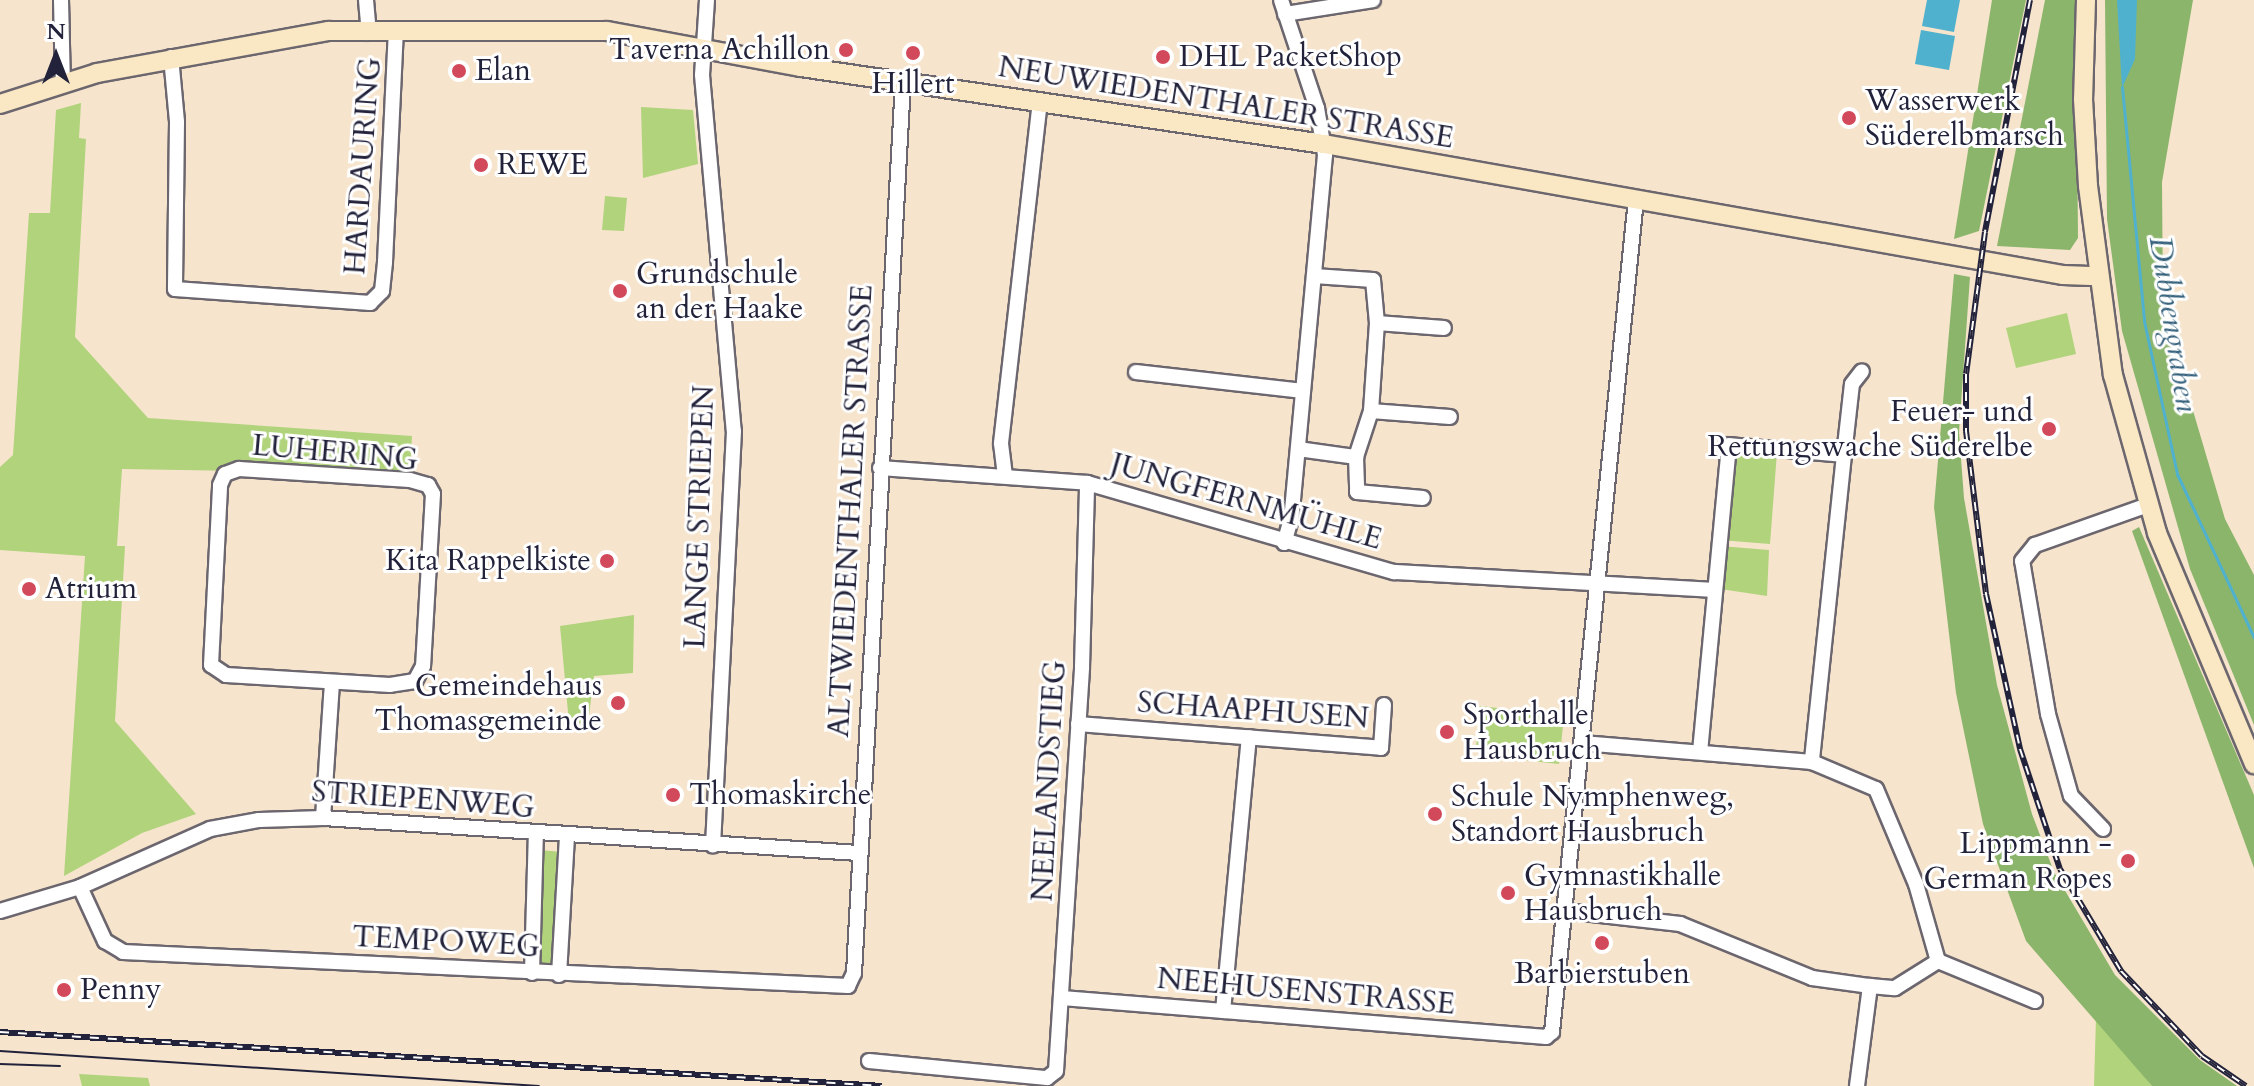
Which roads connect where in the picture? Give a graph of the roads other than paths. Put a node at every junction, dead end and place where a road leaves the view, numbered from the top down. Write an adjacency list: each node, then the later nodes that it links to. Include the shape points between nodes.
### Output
1 (61, 0): 12 (street)
2 (366, 0): 8 (street)
3 (707, 0): 9 (street, LANGE STRIEPEN)
4 (1373, 0): 6 (street)
5 (2086, 0): 19 (street, via 2083,99)
6 (1283, 7): 16 (street)
7 (396, 31): 8 (street, NEUWIEDENTHALER STRASSE); 9 (street, NEUWIEDENTHALER STRASSE, via 574,29); 10 (street, HARDAURING, via 385,262 382,291 370,303 176,291)
8 (369, 33): 10 (street, NEUWIEDENTHALER STRASSE, via 281,37)
9 (702, 47): 11 (street, NEUWIEDENTHALER STRASSE); 50 (street, LANGE STRIEPEN, via 734,431)
10 (172, 62): 12 (street, NEUWIEDENTHALER STRASSE)
11 (903, 83): 14 (street, NEUWIEDENTHALER STRASSE); 30 (street, ALTWIEDENTHALER STRASSE)
12 (63, 85): 13 (street, NEUWIEDENTHALER STRASSE); 15 (street, NEUWIEDENTHALER STRASSE)
13 (0, 93)
14 (1040, 101): 16 (street, NEUWIEDENTHALER STRASSE); 31 (street, via 1001,443)
15 (0, 104)
16 (1324, 144): 17 (street, NEUWIEDENTHALER STRASSE); 18 (street)
17 (1636, 199): 19 (street, NEUWIEDENTHALER STRASSE, via 2063,275); 36 (street)
18 (1314, 276): 20 (street, via 1373,280); 24 (street)
19 (2097, 276): 34 (street, via 2113,375)
20 (1377, 323): 21 (street); 25 (street)
21 (1444, 328)
22 (1862, 371): 28 (street, via 1852,384)
23 (1136, 372): 24 (street)
24 (1303, 391): 27 (street)
25 (1371, 411): 26 (street); 29 (street)
26 (1450, 417)
27 (1298, 449): 29 (street); 35 (street)
28 (1844, 455): 37 (street, via 1729,445); 44 (street)
29 (1356, 457): 33 (street, via 1357,492)
30 (880, 468): 31 (street, JUNGFERNMÜHLE); 51 (street, ALTWIEDENTHALER STRASSE)
31 (1005, 476): 32 (street, JUNGFERNMÜHLE)
32 (1087, 483): 35 (street, JUNGFERNMÜHLE); 40 (street, NEELANDSTIEG)
33 (1423, 498)
34 (2148, 505): 45 (street, via 2188,615); 47 (street, via 2035,545 2022,561 2048,714 2071,796)
35 (1284, 543): 36 (street, JUNGFERNMÜHLE, via 1394,572)
36 (1597, 586): 37 (street, JUNGFERNMÜHLE); 42 (street)
37 (1712, 590): 43 (street)
38 (332, 682): 38 (street, LUHERING, via 404,685 419,677 432,490 410,480 228,471 220,491 211,665 226,675); 46 (street)
39 (1384, 705): 41 (street, SCHAAPHUSEN, via 1381,748)
40 (1078, 724): 41 (street, SCHAAPHUSEN); 60 (street, NEELANDSTIEG)
41 (1249, 737): 62 (street)
42 (1582, 743): 43 (street); 54 (street)
43 (1700, 752): 44 (street)
44 (1812, 762): 55 (street, via 1876,789 1916,884)
45 (2254, 764)
46 (323, 818): 48 (street, STRIEPENWEG); 52 (street, STRIEPENWEG, via 259,820 210,829)
47 (2103, 829)
48 (536, 833): 49 (street, STRIEPENWEG); 56 (street)
49 (567, 835): 50 (street, STRIEPENWEG); 57 (street)
50 (713, 845): 51 (street, STRIEPENWEG)
51 (859, 853): 59 (street, ALTWIEDENTHALER STRASSE, via 854,973)
52 (80, 887): 53 (street, STRIEPENWEG); 56 (street, TEMPOWEG, via 105,941 123,952)
53 (0, 911)
54 (1565, 911): 58 (street, via 1680,924 1812,978); 62 (street, NEEHUSENSTRASSE, via 1555,1027 1546,1037)
55 (1938, 961): 58 (street, via 1895,988); 61 (street)
56 (532, 973): 57 (street, TEMPOWEG)
57 (559, 975): 59 (street, TEMPOWEG)
58 (1870, 986): 64 (street)
59 (846, 988)
60 (1062, 998): 62 (street, NEEHUSENSTRASSE); 63 (street, NEELANDSTIEG, via 1058,1065 1047,1078)
61 (2035, 1001)
62 (1223, 1011)
63 (869, 1061)
64 (1857, 1086)

